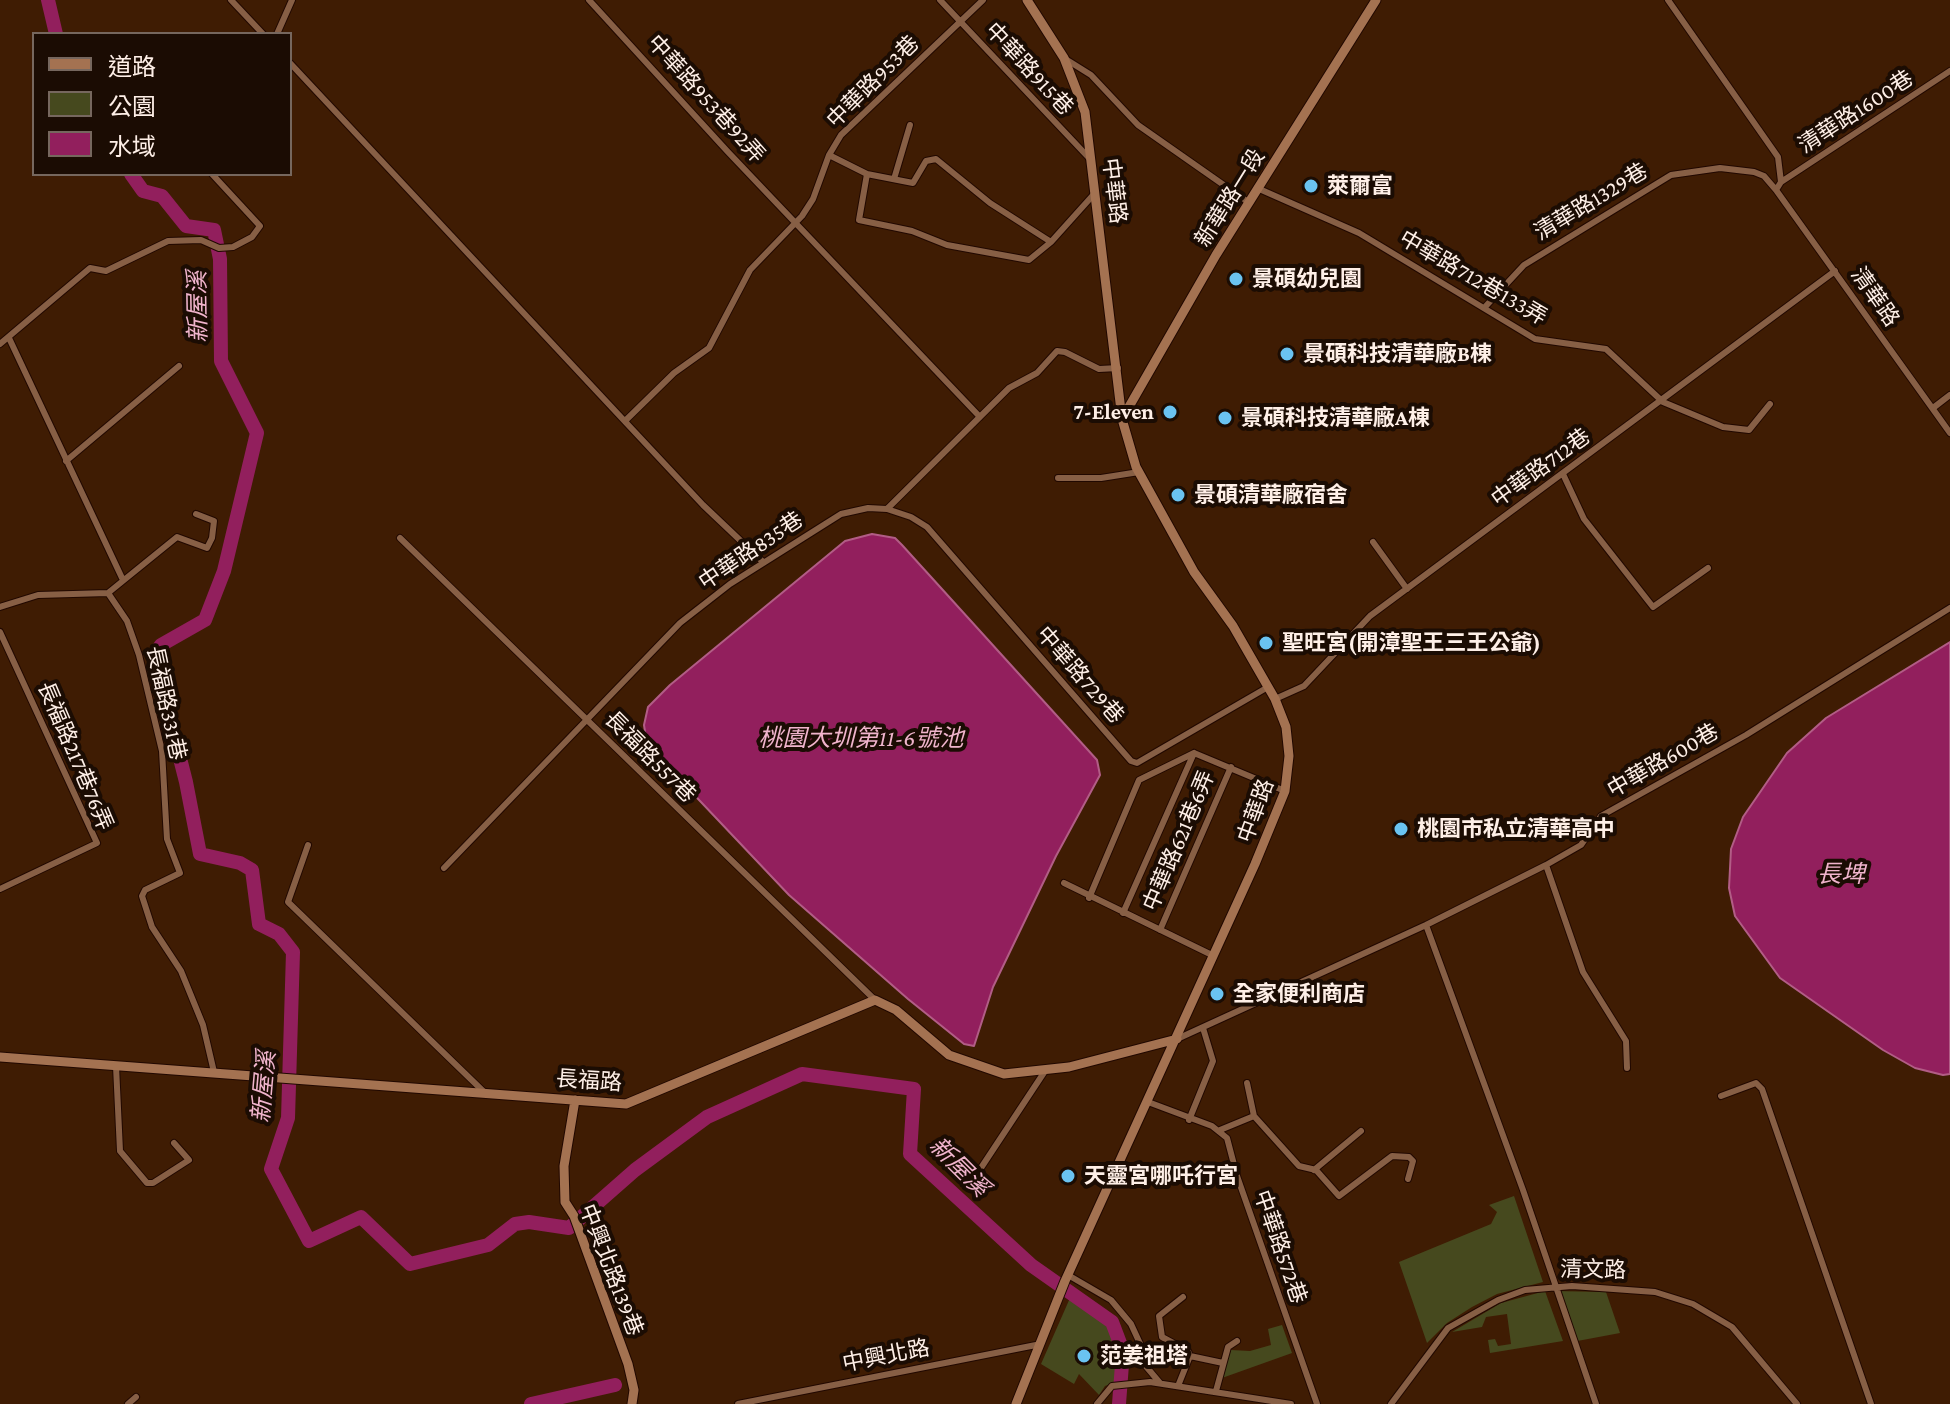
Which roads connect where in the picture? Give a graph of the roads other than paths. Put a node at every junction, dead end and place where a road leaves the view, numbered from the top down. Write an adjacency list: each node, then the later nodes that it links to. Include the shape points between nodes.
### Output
1 (231, 0): 10 (street)
2 (292, 0): 11 (street)
3 (589, 0): 26 (street, 中華路953巷92弄)
4 (940, 0): 9 (street, 中華路915巷)
5 (983, 0): 9 (street, 中華路953巷)
6 (1027, 0): 12 (street, 中華路)
7 (1376, 0): 22 (street, 新華路一段)
8 (1668, 0): 21 (street, via 1778,157)
9 (960, 22): 16 (street, 中華路953巷, via 841,135); 17 (street, 中華路915巷)
10 (261, 32)
11 (278, 32)
12 (1064, 58): 17 (street, 中華路, via 1085,112); 25 (street, via 1091,75 1138,125)
13 (292, 65): 40 (street)
14 (1950, 71): 21 (street, 清華路1600巷)
15 (910, 125): 20 (street)
16 (829, 155): 18 (street); 26 (street, 中華路953巷, via 813,199)
17 (1092, 162): 24 (street, 中華路)
18 (867, 174): 20 (street); 27 (street, via 859,220 947,245 1029,260)
19 (214, 176): 30 (street, via 260,226 252,237 233,247 201,240 168,241 106,271 90,268)
20 (894, 179): 27 (street, via 913,183 926,161 936,159 990,203)
21 (1781, 182): 23 (street)
22 (1257, 188): 25 (street, 新華路一段); 29 (street, 中華路712巷133弄, via 1359,233)
23 (1776, 190): 28 (street, 清華路); 29 (street, 清華路1329巷, via 1754,172 1720,168 1671,175 1524,265)
24 (1096, 192): 27 (street); 33 (street, 中華路)
25 (1248, 202): 39 (street, 新華路一段)
26 (795, 223): 38 (street, 中華路953巷92弄); 40 (street, 中華路953巷, via 750,270 709,348 674,373)
27 (1051, 242)
28 (1835, 271): 35 (street, 中華路712巷); 37 (street, 清華路)
29 (1485, 307): 35 (street, 中華路712巷133弄, via 1535,339 1606,349)
30 (9, 338): 31 (street); 42 (street)
31 (0, 344)
32 (179, 366): 42 (street)
33 (1118, 368): 38 (street, via 1099,369 1057,351); 39 (street, 中華路)
34 (1950, 395): 37 (street)
35 (1663, 402): 36 (street, via 1723,427 1749,430); 44 (street, 中華路712巷)
36 (1770, 404)
37 (1933, 408): 41 (street, 清華路)
38 (980, 417): 46 (street)
39 (1122, 419): 43 (street, 中華路)
40 (626, 420): 50 (street)
41 (1950, 433)
42 (66, 461): 52 (street)
43 (1139, 472): 45 (street); 58 (street, 中華路, via 1194,572)
44 (1563, 474): 51 (street, via 1584,519 1653,607); 53 (street, 中華路712巷)
45 (1058, 478)
46 (887, 509): 50 (street, 中華路835巷, via 841,514); 58 (street, 中華路729巷, via 927,527 1131,761 1137,763)
47 (196, 514): 52 (street, via 214,521 207,548 177,537)
48 (400, 538): 60 (street, 長福路557巷)
49 (1373, 542): 53 (street)
50 (762, 561): 60 (street, 中華路835巷, via 680,623)
51 (1708, 568)
52 (122, 578): 54 (street)
53 (1407, 589): 59 (street, 中華路712巷, via 1370,616 1304,686)
54 (108, 593): 55 (street, via 38,595); 81 (street, 長福路331巷, via 127,621 139,655 162,751 167,839 180,873 142,896 152,927 181,971)
55 (0, 607)
56 (1950, 608): 65 (street, 中華路600巷, via 1746,735 1601,816 1581,845)
57 (0, 632): 68 (street, 長福路217巷76弄, via 97,843)
58 (1268, 687): 59 (street, 中華路)
59 (1275, 699): 63 (street, 中華路, via 1286,727)
60 (587, 720): 66 (street, 中華路835巷); 74 (street, 長福路557巷)
61 (1194, 753): 62 (street); 69 (street, via 1139,780); 70 (street)
62 (1231, 767): 63 (street); 72 (street, 中華路621巷6弄)
63 (1285, 791): 73 (street, 中華路)
64 (308, 845): 83 (street, via 288,902)
65 (1546, 865): 71 (street, 中華路600巷); 79 (street, via 1583,972 1626,1041)
66 (444, 868)
67 (1064, 883): 69 (street)
68 (0, 889)
69 (1089, 898): 70 (street)
70 (1123, 913): 72 (street)
71 (1426, 925): 75 (street, 中華路600巷); 96 (street)
72 (1160, 930): 73 (street)
73 (1214, 956): 76 (street, 中華路)
74 (875, 1000): 80 (street, via 896,1010 949,1055 978,1068 1004,1074); 85 (street, 長福路, via 635,1101)
75 (1203, 1028): 76 (street, 中華路600巷); 88 (street, via 1213,1061)
76 (1177, 1039): 80 (street); 86 (street, 中華路)
77 (0, 1057): 78 (street, 長福路)
78 (116, 1066): 81 (street, 長福路); 91 (street, via 120,1151 147,1183 189,1160)
79 (1627, 1068)
80 (1045, 1071): 94 (street)
81 (214, 1072): 83 (street, 長福路)
82 (1247, 1083): 87 (street)
83 (483, 1091): 85 (street, 長福路)
84 (1721, 1096): 116 (street, via 1756,1083 1762,1089)
85 (575, 1100): 107 (street, 中興北路139巷, via 565,1202 632,1377)
86 (1148, 1102): 88 (street); 95 (street, 中華路)
87 (1254, 1116): 89 (street); 92 (street, via 1299,1166)
88 (1189, 1120): 89 (street)
89 (1220, 1130): 112 (street, 中華路572巷)
90 (1361, 1131): 92 (street)
91 (174, 1143)
92 (1314, 1170): 93 (street, via 1339,1196 1392,1156 1413,1161)
93 (1408, 1179)
94 (973, 1180)
95 (1066, 1278): 99 (street, 中華路); 102 (street, via 1111,1300 1131,1324 1144,1364)
96 (1557, 1287): 113 (street, 清文路, via 1498,1300 1448,1328); 114 (street); 115 (street, 清文路, via 1624,1287 1693,1304 1732,1327)
97 (1183, 1297): 100 (street, via 1166,1307 1158,1323 1162,1337)
98 (1237, 1341): 101 (street, via 1228,1347)
99 (1041, 1344): 108 (street, 中興北路); 109 (street, 中華路)
100 (1190, 1356): 101 (street); 103 (street)
101 (1223, 1363): 104 (street)
102 (1161, 1384): 103 (street); 110 (street, via 1115,1386)
103 (1178, 1386): 104 (street)
104 (1216, 1391): 111 (street)
105 (136, 1397): 106 (street)
106 (128, 1404)
107 (632, 1404)
108 (738, 1404)
109 (1016, 1404)
110 (1097, 1404)
111 (1291, 1404)
112 (1317, 1404)
113 (1391, 1404)
114 (1596, 1404)
115 (1797, 1404)
116 (1871, 1404)

